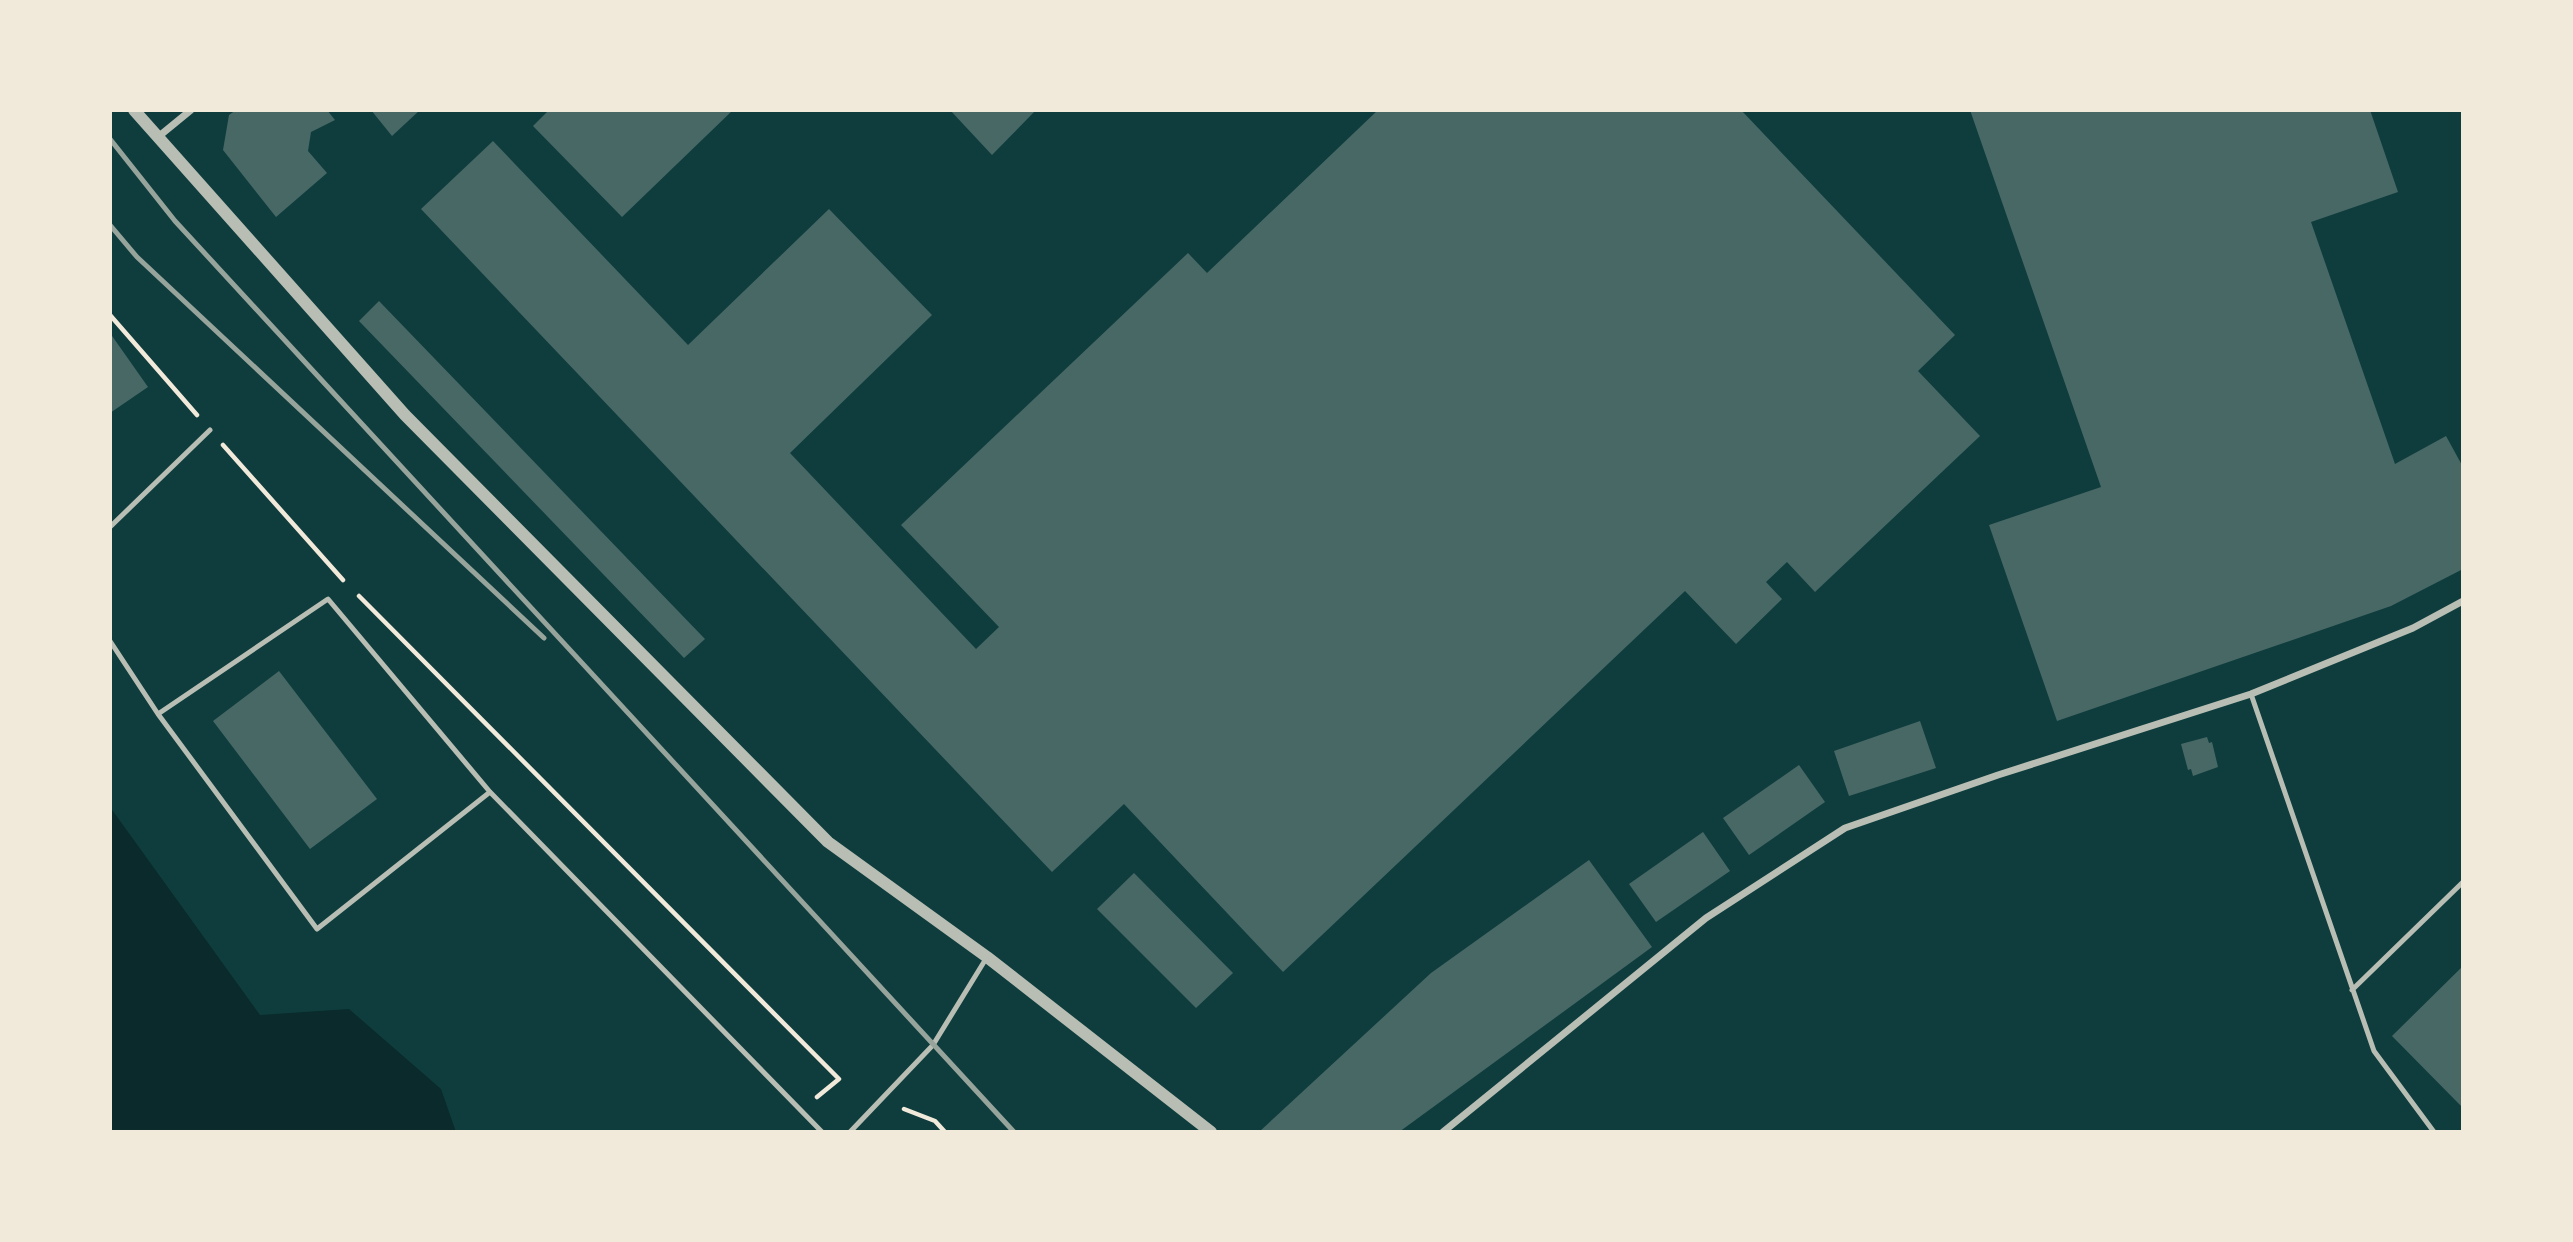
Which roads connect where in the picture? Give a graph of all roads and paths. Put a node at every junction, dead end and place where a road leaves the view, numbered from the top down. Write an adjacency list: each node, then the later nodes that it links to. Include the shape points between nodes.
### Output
1 (134, 110): 3 (street)
2 (191, 110): 3 (street)
3 (157, 138): 15 (street, via 405,415 828,842)
4 (110, 315): 5 (path)
5 (210, 430): 6 (lane); 7 (path)
6 (110, 527)
7 (346, 583)
8 (356, 593): 18 (path, via 839,1079)
9 (2463, 601): 11 (street, via 2413,628)
10 (110, 641): 12 (lane)
11 (2251, 694): 16 (lane); 23 (street, via 1845,828 1706,918)
12 (158, 714): 13 (lane, via 328,599); 13 (lane, via 317,929)
13 (490, 792): 18 (lane)
14 (2463, 882): 16 (lane)
15 (987, 957): 17 (lane, via 933,1045); 22 (street)
16 (2352, 990): 24 (lane, via 2374,1051)
17 (884, 1101): 20 (lane); 21 (path, via 935,1121)
18 (801, 1111): 19 (lane)
19 (822, 1132)
20 (850, 1132)
21 (945, 1132)
22 (1211, 1132)
23 (1443, 1132)
24 (2434, 1132)

